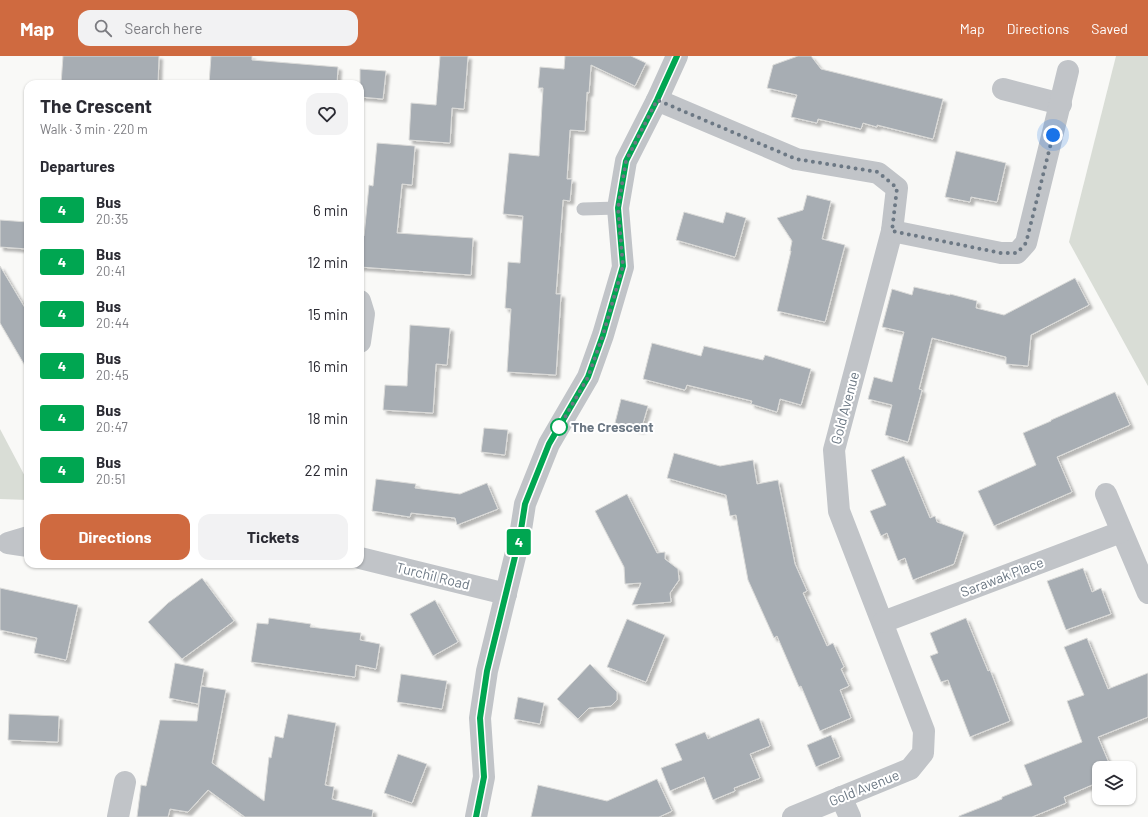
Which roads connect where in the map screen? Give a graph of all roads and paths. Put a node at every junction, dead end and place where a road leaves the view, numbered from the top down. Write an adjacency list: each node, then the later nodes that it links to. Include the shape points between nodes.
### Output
1 (677, 56): 4 (street)
2 (1068, 71): 5 (street)
3 (1003, 89): 5 (street)
4 (657, 100): 6 (street, via 626,161); 8 (street, Gold Avenue, via 796,159 878,172 897,188)
5 (1061, 104): 8 (street, via 1026,243 1017,253 1001,253)
6 (618, 208): 7 (lane); 13 (street, via 623,266 603,335 588,377 549,444 525,504)
7 (583, 209)
8 (892, 231): 14 (street, Gold Avenue, via 834,450 839,511)
9 (1106, 494): 10 (street)
10 (1121, 532): 12 (street); 14 (street, Sarawak Place)
11 (364, 559): 13 (street, Turchil Road)
12 (1148, 593)
13 (506, 594): 18 (street, via 487,671 480,718 484,777)
14 (883, 622): 16 (street, Gold Avenue, via 924,731 923,753 910,769)
15 (125, 782): 17 (street)
16 (841, 798): 19 (street, Gold Avenue); 20 (street)
17 (118, 817)
18 (476, 817)
19 (793, 817)
20 (850, 817)

